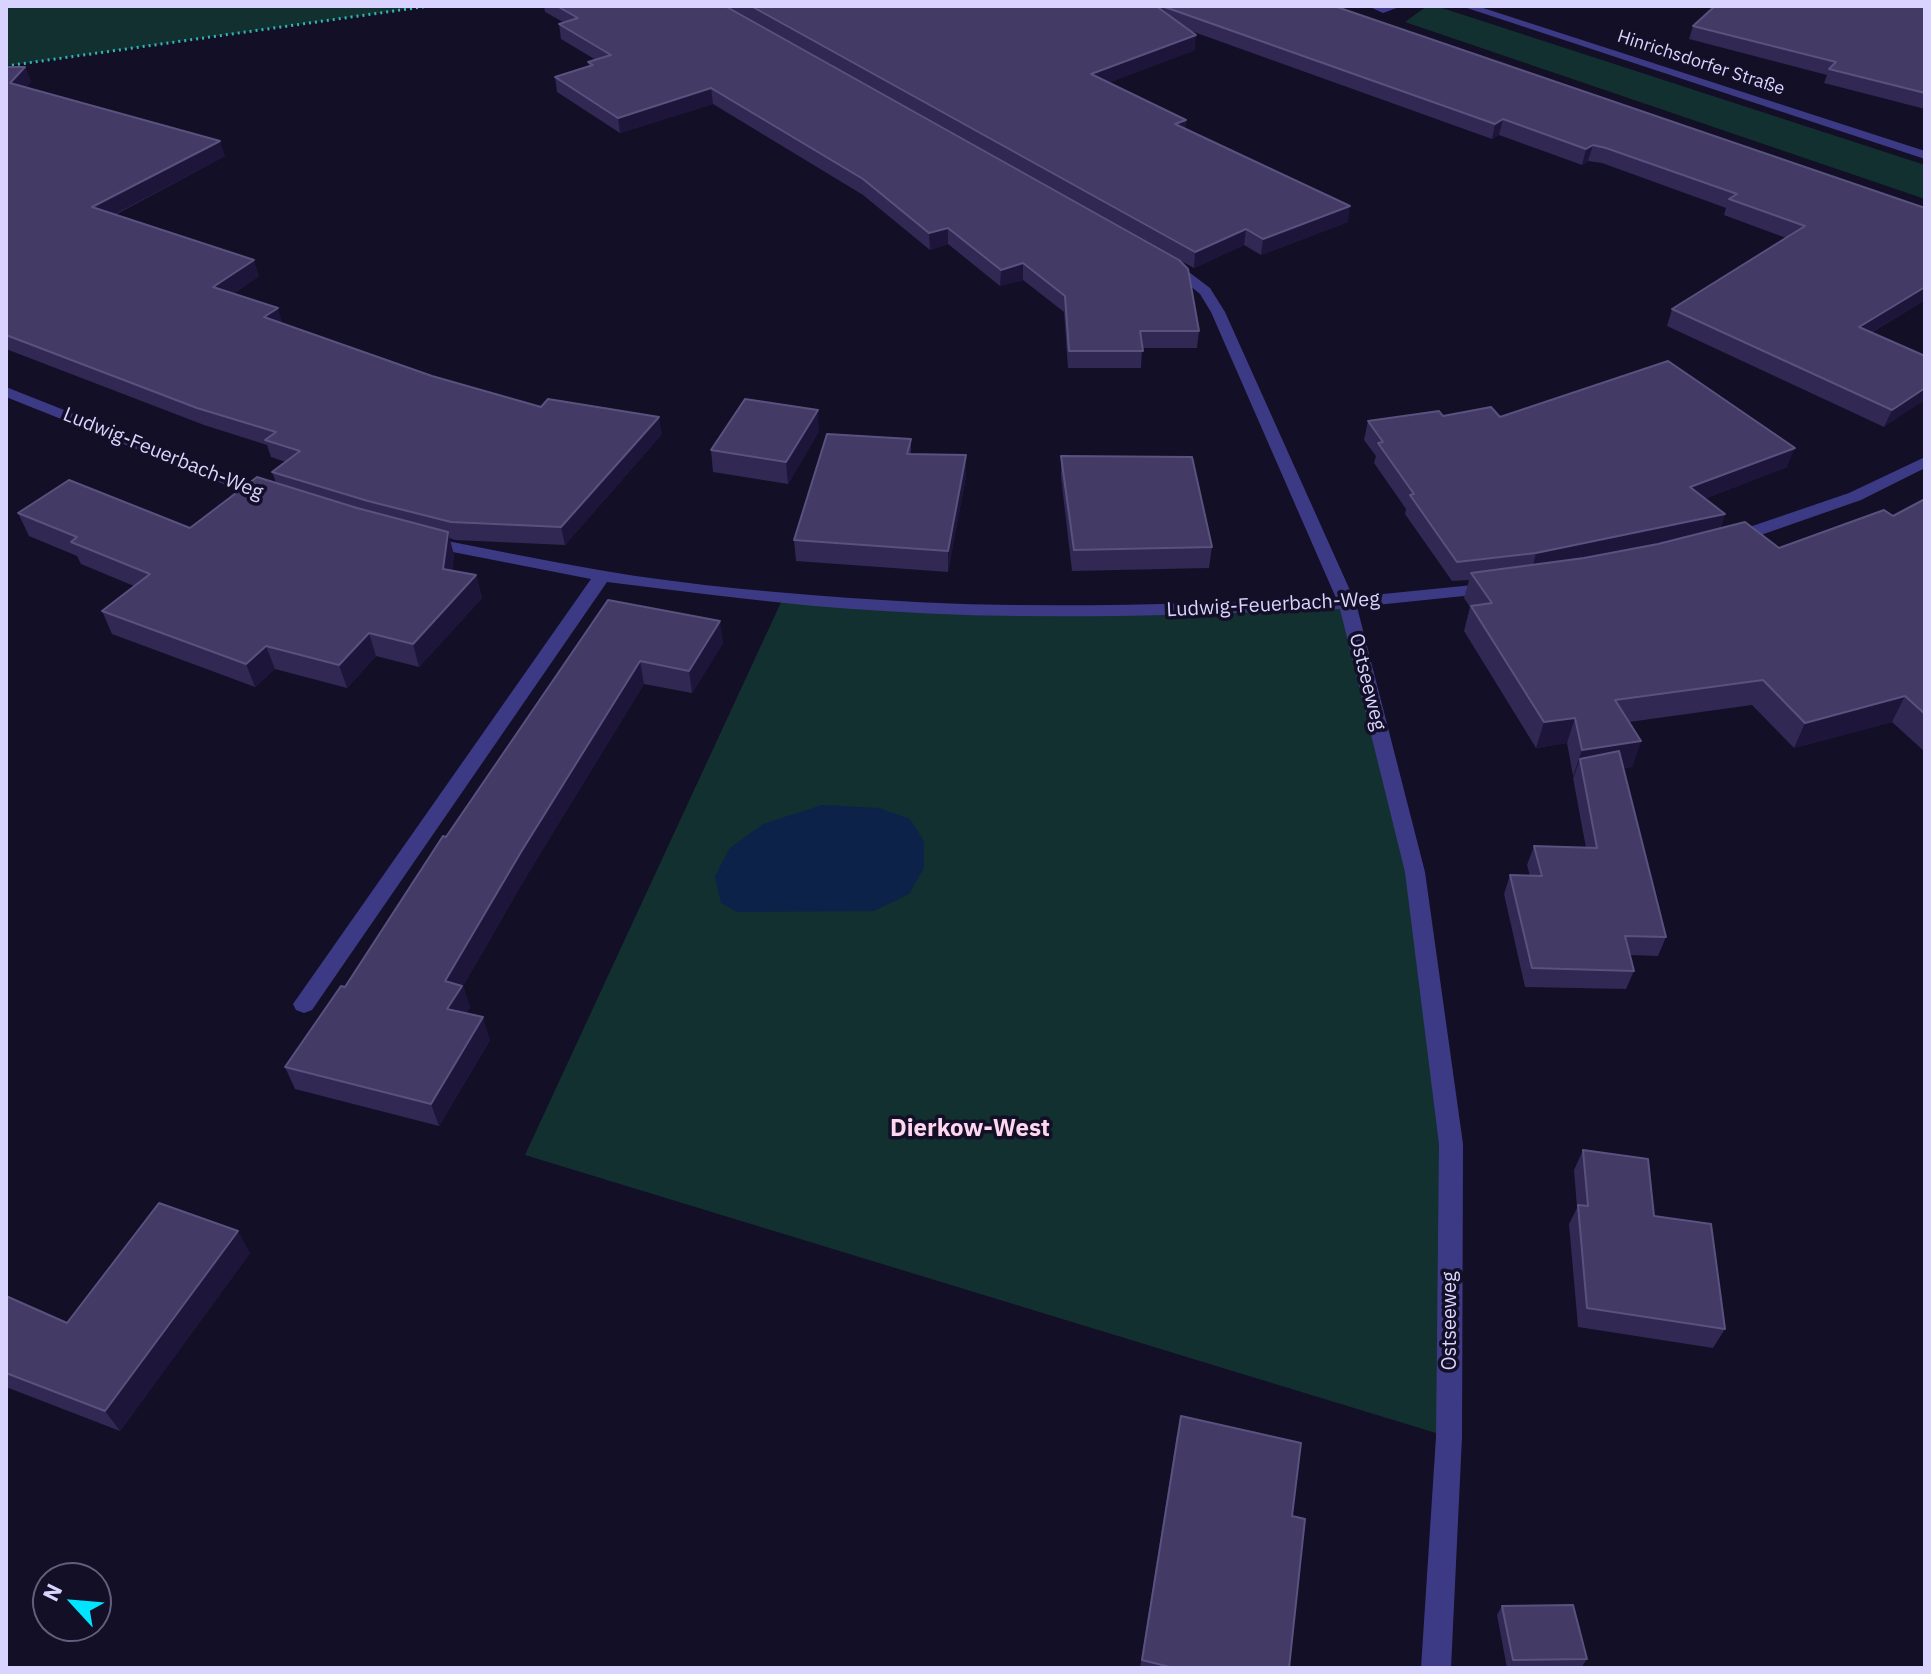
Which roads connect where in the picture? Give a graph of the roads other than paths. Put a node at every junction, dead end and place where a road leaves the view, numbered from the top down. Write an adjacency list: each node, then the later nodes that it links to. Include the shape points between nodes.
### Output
1 (1373, 6): 2 (street)
2 (1397, 6)
3 (1466, 6): 4 (street, Hinrichsdorfer Straße)
4 (1925, 155)
5 (1150, 250): 13 (street, Ostseeweg, via 1184,271 1218,312)
6 (6, 392): 8 (street, Ludwig-Feuerbach-Weg)
7 (1925, 462): 10 (street, via 1827,509)
8 (286, 501)
9 (403, 535): 11 (street, Ludwig-Feuerbach-Weg)
10 (1714, 544)
11 (602, 576): 13 (street, Ludwig-Feuerbach-Weg, via 783,598 986,610); 14 (street)
12 (1517, 585): 13 (street, Ludwig-Feuerbach-Weg)
13 (1347, 603): 15 (street, Ostseeweg, via 1415,872 1451,1144 1449,1437)
14 (304, 1004)
15 (1436, 1668)

